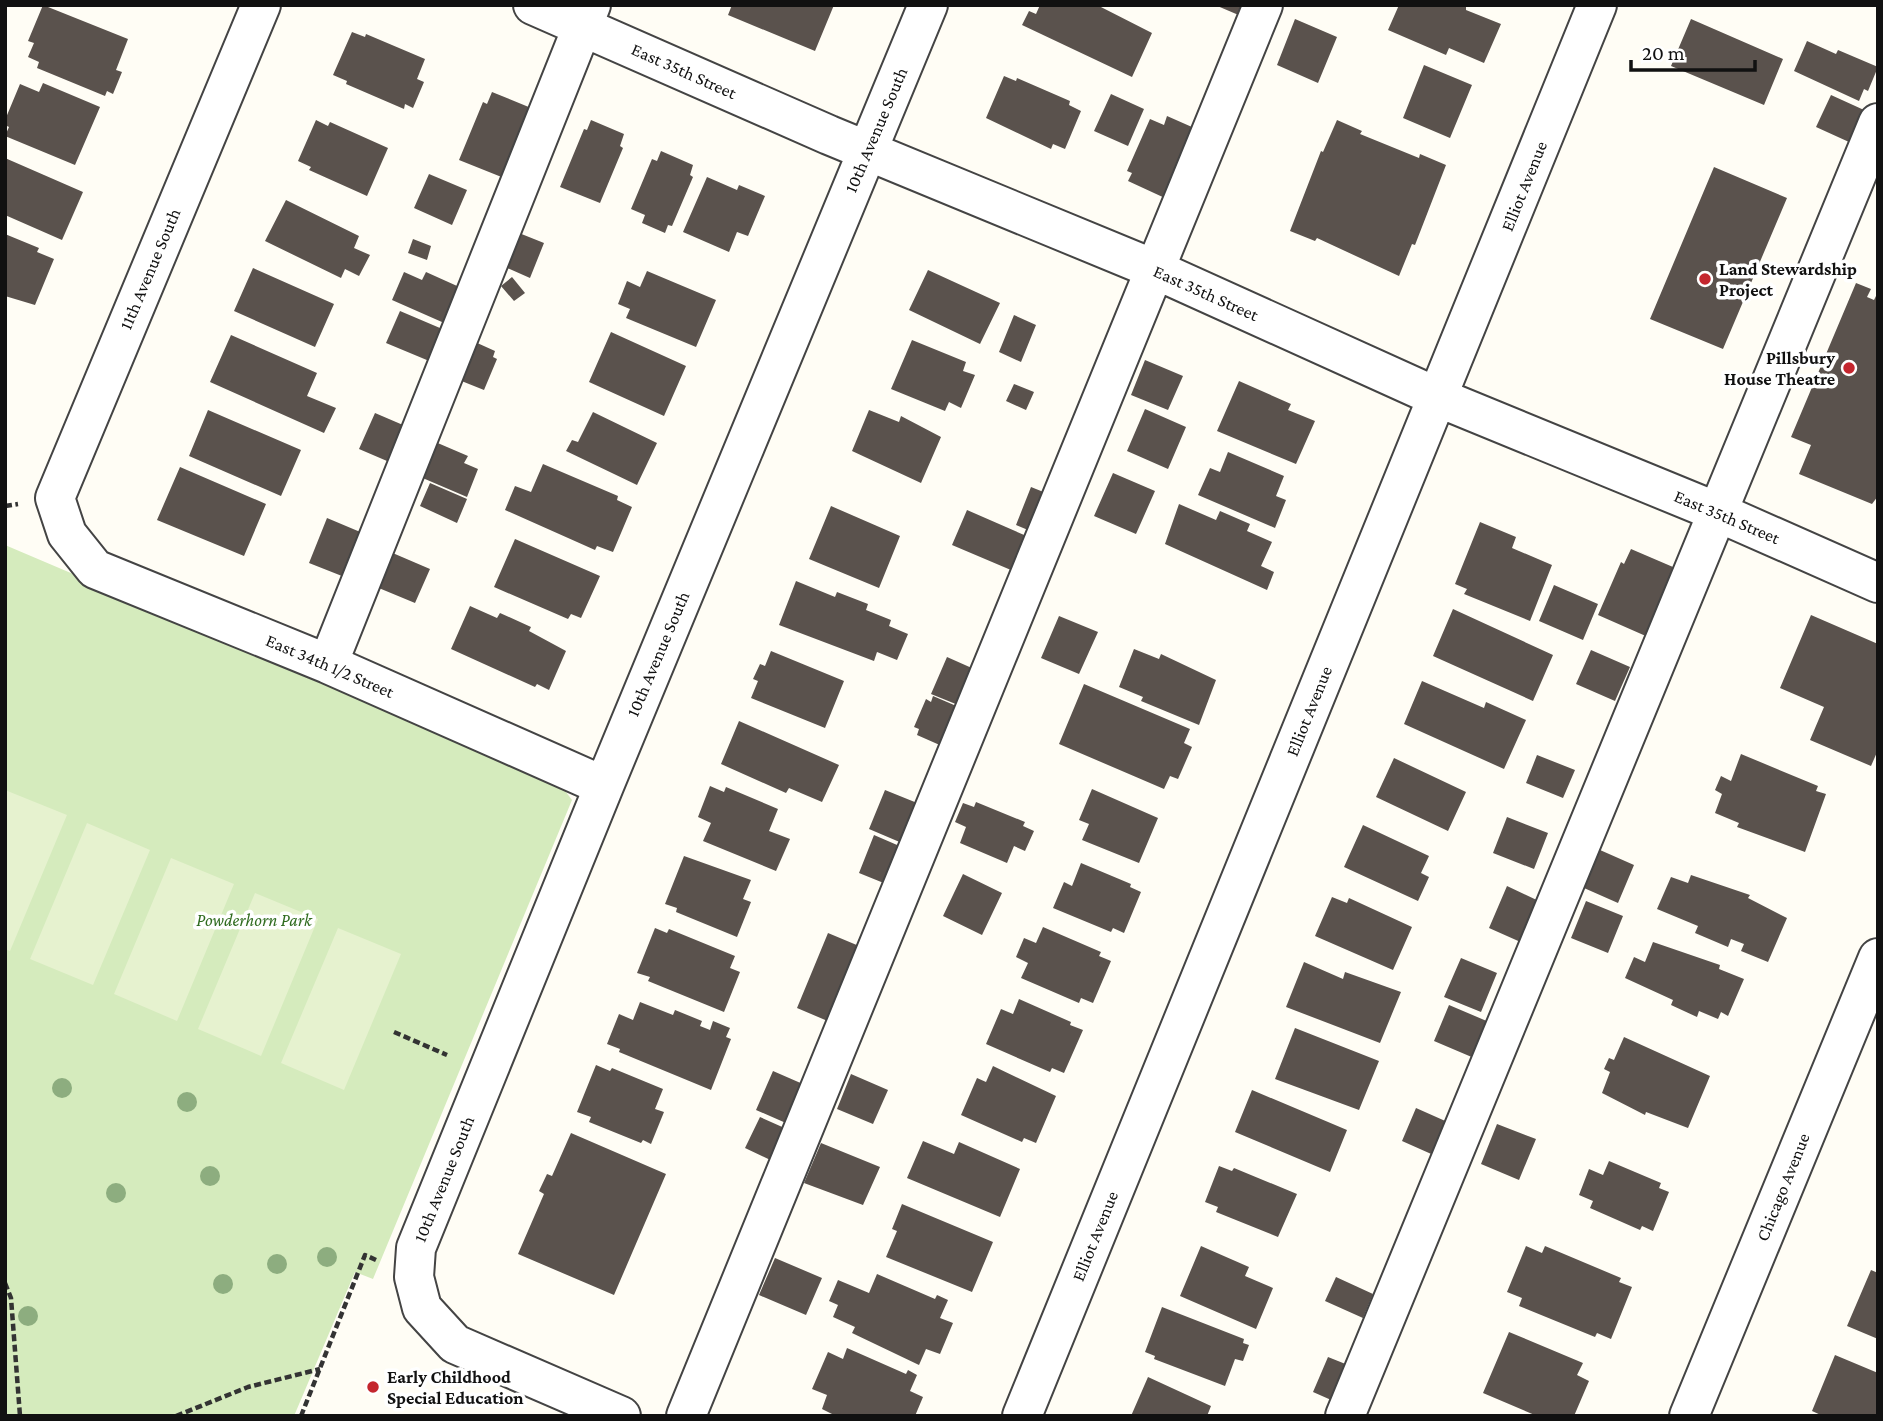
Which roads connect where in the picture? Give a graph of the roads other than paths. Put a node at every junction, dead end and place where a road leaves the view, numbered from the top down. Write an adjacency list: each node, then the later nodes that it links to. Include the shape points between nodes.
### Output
1 (261, 5): 12 (street, 11th Avenue South, via 55,498)
2 (533, 5): 6 (street, East 35th Street)
3 (928, 5): 8 (street, 10th Avenue South)
4 (1263, 5): 9 (street)
5 (1597, 5): 10 (street, Elliot Avenue)
6 (586, 16): 8 (street, East 35th Street); 14 (street)
7 (1878, 123): 11 (street)
8 (867, 151): 9 (street, East 35th Street); 15 (street, 10th Avenue South)
9 (1154, 270): 10 (street, East 35th Street); 18 (street)
10 (1437, 397): 11 (street, East 35th Street); 19 (street, Elliot Avenue)
11 (1716, 511): 13 (street, East 35th Street); 20 (street)
12 (67, 534): 14 (street, East 34th 1/2 Street, via 95,569)
13 (1878, 583)
14 (328, 664): 15 (street, East 34th 1/2 Street)
15 (604, 786): 17 (street, 10th Avenue South, via 416,1248 414,1277 422,1308 455,1344)
16 (1878, 958): 21 (street, Chicago Avenue)
17 (621, 1416)
18 (686, 1416)
19 (1022, 1416)
20 (1345, 1416)
21 (1689, 1416)

